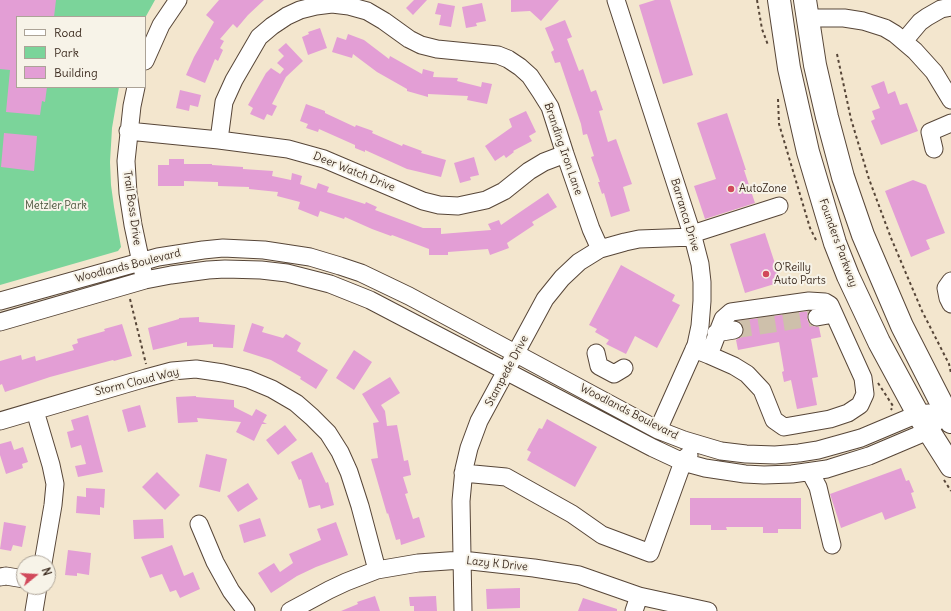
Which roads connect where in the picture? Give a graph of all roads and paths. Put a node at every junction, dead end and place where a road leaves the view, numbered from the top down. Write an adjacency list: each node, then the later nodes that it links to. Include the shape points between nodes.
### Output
1 (178, 0): 9 (street, via 161,25)
2 (616, 0): 18 (street, Barranca Drive)
3 (779, 0): 41 (highway, Founders Parkway, via 789,68 808,152 835,242 879,342)
4 (793, 0): 6 (highway, via 800,12)
5 (951, 7): 7 (street, via 920,22)
6 (806, 9): 7 (street, via 885,28); 39 (highway, via 827,117 843,177 863,235 902,326)
7 (904, 41): 11 (street, via 934,72)
8 (838, 54): 37 (path, via 851,119 869,180 897,253)
9 (146, 59)
10 (136, 88): 13 (street, Trail Boss Drive)
11 (951, 100)
12 (951, 123): 15 (street, via 930,132)
13 (128, 131): 14 (street, Deer Watch Drive); 20 (street, Trail Boss Drive, via 128,193)
14 (219, 140): 16 (street, Deer Watch Drive, via 305,153 423,201 458,206 486,200 504,191 544,162); 16 (street, Branding Iron Lane, via 224,102 237,74 259,38 287,16 300,10 332,4 367,11 422,45 498,56 520,67 530,76 550,107)
15 (934, 149)
16 (565, 154): 19 (street, Branding Iron Lane)
17 (779, 206): 18 (street, Stampede Drive)
18 (692, 236): 19 (street, Stampede Drive, via 639,239); 31 (street, Barranca Drive, via 700,264)
19 (600, 249): 33 (street, Stampede Drive, via 579,262 545,299)
20 (141, 261): 21 (street, Trail Boss Drive); 24 (street, Woodlands Boulevard); 33 (street, Woodlands Boulevard, via 182,252 223,248 264,250 310,257 379,281)
21 (145, 280): 28 (street, Woodlands Boulevard); 36 (street, Woodlands Boulevard, via 225,269 261,270 308,278 370,300)
22 (951, 281): 25 (street, via 946,288)
23 (136, 297): 34 (path, via 130,299)
24 (0, 301)
25 (951, 304)
26 (834, 314): 27 (street); 30 (street, via 825,302 809,301 731,312 723,319); 31 (street, via 863,378 865,394 860,405 848,413 830,419 784,427 774,420 762,390 747,374)
27 (817, 317)
28 (0, 322)
29 (734, 330): 30 (street)
30 (716, 334): 31 (street)
31 (702, 352): 42 (street, Barranca Drive)
32 (596, 353): 35 (street, via 599,366 614,374)
33 (515, 354): 36 (street, Stampede Drive); 42 (street, Woodlands Boulevard)
34 (147, 366)
35 (624, 368)
36 (506, 371): 44 (street, Woodlands Boulevard); 47 (street, Stampede Drive, via 472,438)
37 (951, 373)
38 (35, 411): 40 (street, Storm Cloud Way); 51 (street, via 54,484 53,505); 53 (street, Storm Cloud Way, via 172,371 196,369 223,373 248,379 272,389 296,403 312,417 328,433 340,452 360,506)
39 (949, 414): 41 (street, Woodlands Boulevard)
40 (0, 420)
41 (923, 423): 43 (street, Woodlands Boulevard, via 799,453 775,455); 45 (street, Woodlands Boulevard, via 869,456); 46 (highway, Founders Parkway)
42 (658, 430): 43 (street, Woodlands Boulevard)
43 (721, 451): 44 (street, via 691,454 685,457)
44 (683, 462): 45 (street, Woodlands Boulevard, via 745,474); 47 (street, via 650,553 602,535 572,514 506,477)
45 (810, 472): 50 (street, via 818,487)
46 (946, 472): 48 (path)
47 (463, 473): 52 (street, Stampede Drive)
48 (951, 490)
49 (199, 524): 59 (street, via 215,562)
50 (832, 544)
51 (44, 555)
52 (462, 560): 53 (street, Lazy K Drive, via 418,563); 57 (street, Lazy K Drive, via 579,575); 61 (street, Stampede Drive)
53 (377, 570): 60 (street, Lazy K Drive, via 329,590)
54 (0, 577): 55 (street)
55 (16, 578)
56 (37, 595): 58 (street)
57 (637, 603): 62 (street, Lazy K Drive)
58 (34, 611)
59 (246, 611)
60 (290, 611)
61 (462, 611)
62 (708, 611)

